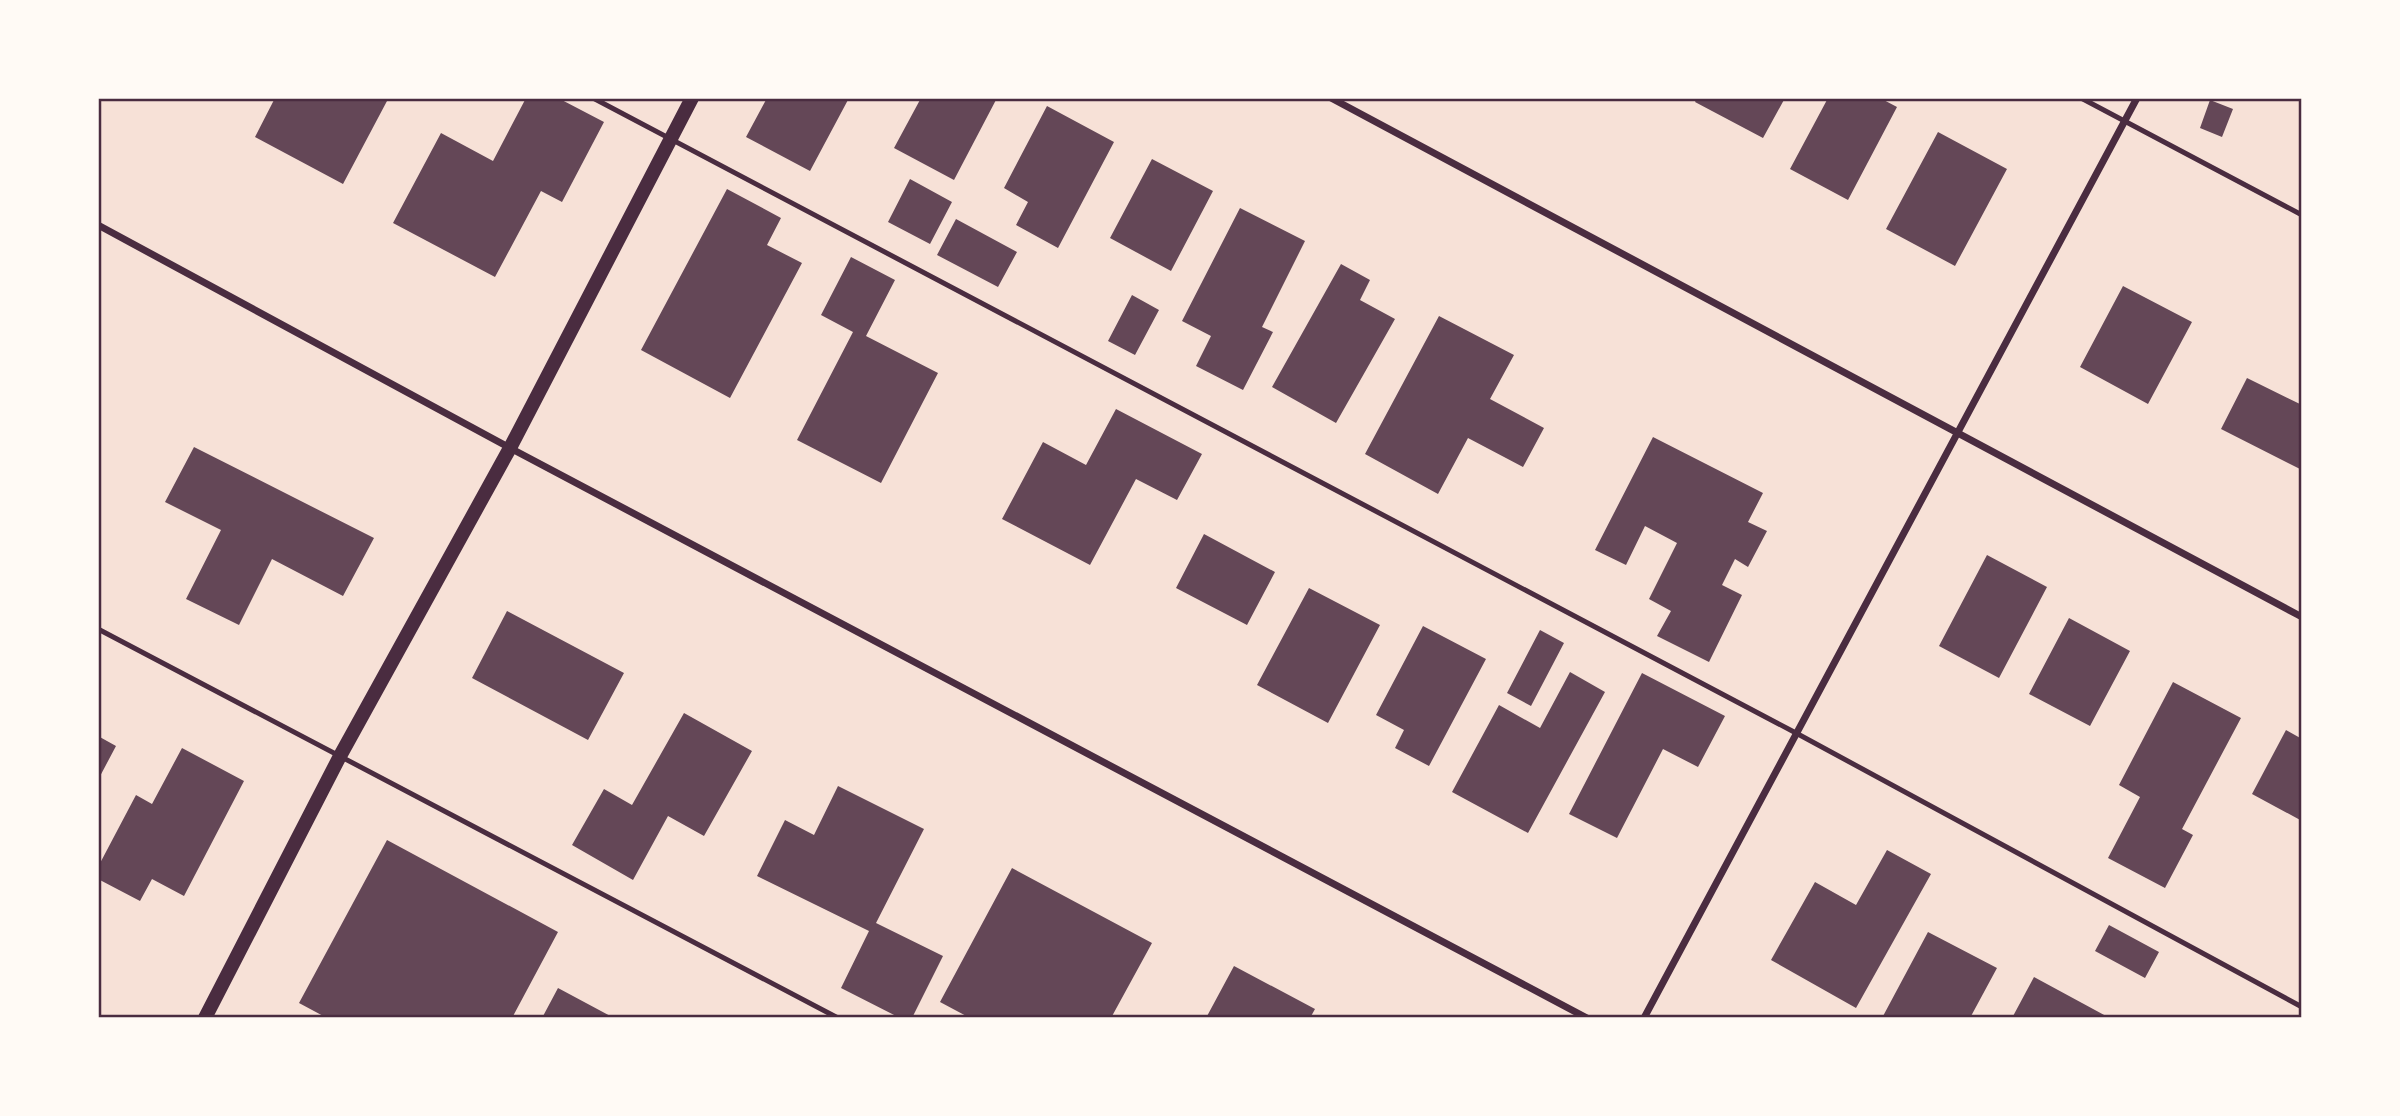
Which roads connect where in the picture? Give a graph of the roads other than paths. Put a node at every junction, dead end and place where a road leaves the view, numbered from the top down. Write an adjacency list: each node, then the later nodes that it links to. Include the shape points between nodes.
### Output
1 (593, 98): 7 (lane)
2 (692, 98): 7 (main road)
3 (1331, 98): 10 (street)
4 (2081, 98): 6 (lane)
5 (2137, 98): 6 (street)
6 (2125, 121): 8 (lane); 10 (street)
7 (670, 138): 11 (main road); 14 (lane)
8 (2302, 215)
9 (98, 225): 11 (street)
10 (1956, 435): 12 (street); 14 (street)
11 (510, 448): 15 (main road); 19 (street)
12 (2302, 617)
13 (98, 629): 15 (lane)
14 (1796, 733): 16 (lane); 20 (street)
15 (340, 756): 17 (main road); 18 (lane)
16 (2302, 1007)
17 (205, 1018)
18 (838, 1018)
19 (1587, 1018)
20 (1644, 1018)

